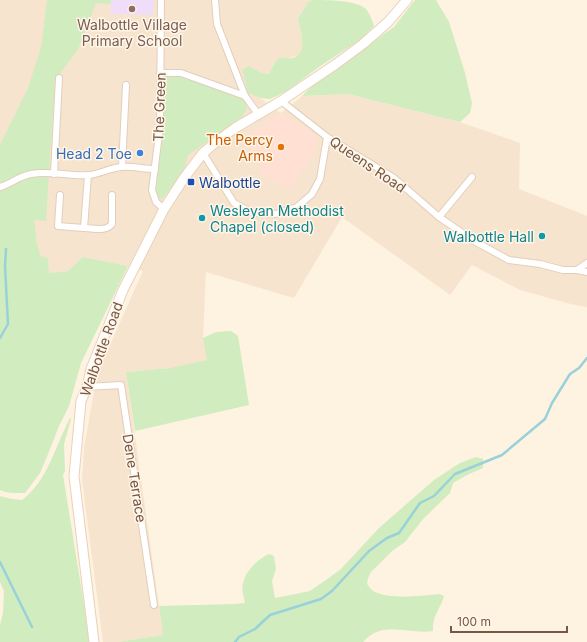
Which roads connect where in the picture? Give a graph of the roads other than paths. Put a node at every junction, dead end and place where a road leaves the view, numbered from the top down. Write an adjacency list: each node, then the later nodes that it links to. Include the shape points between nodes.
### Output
1 (161, 0): 4 (street, The Green)
2 (215, 0): 7 (street, via 217,24)
3 (407, 0): 8 (street, via 388,22 363,44)
4 (160, 73): 7 (street, via 181,73); 13 (street, The Green, via 160,126)
5 (59, 78): 14 (street)
6 (126, 85): 12 (street)
7 (246, 96): 9 (street)
8 (281, 101): 9 (street); 10 (street, Queens Road)
9 (258, 114): 11 (street, via 235,128)
10 (327, 137): 11 (street, via 320,179 312,194 297,207 276,214 253,212 234,203); 21 (street, Queens Road, via 394,178)
11 (204, 153): 20 (street, Walbottle Road)
12 (122, 166): 13 (street); 15 (street)
13 (155, 170): 20 (street, The Green, via 152,190 156,202)
14 (54, 174): 15 (street); 17 (street, via 31,174)
15 (88, 175): 22 (street)
16 (472, 177): 21 (street)
17 (0, 187)
18 (60, 195): 22 (street, via 58,226)
19 (114, 199): 22 (street, via 110,227)
20 (164, 209): 26 (street, Walbottle Road, via 123,290 91,369)
21 (440, 216): 24 (street, Queens Road, via 474,241 510,260 563,270)
22 (84, 228)
23 (587, 263): 24 (street)
24 (577, 270): 25 (street, Queens Road)
25 (587, 272)
26 (87, 387): 27 (street, Dene Terrace, via 121,385); 28 (street, Walbottle Road, via 81,401 74,476)
27 (154, 605)
28 (94, 642)

